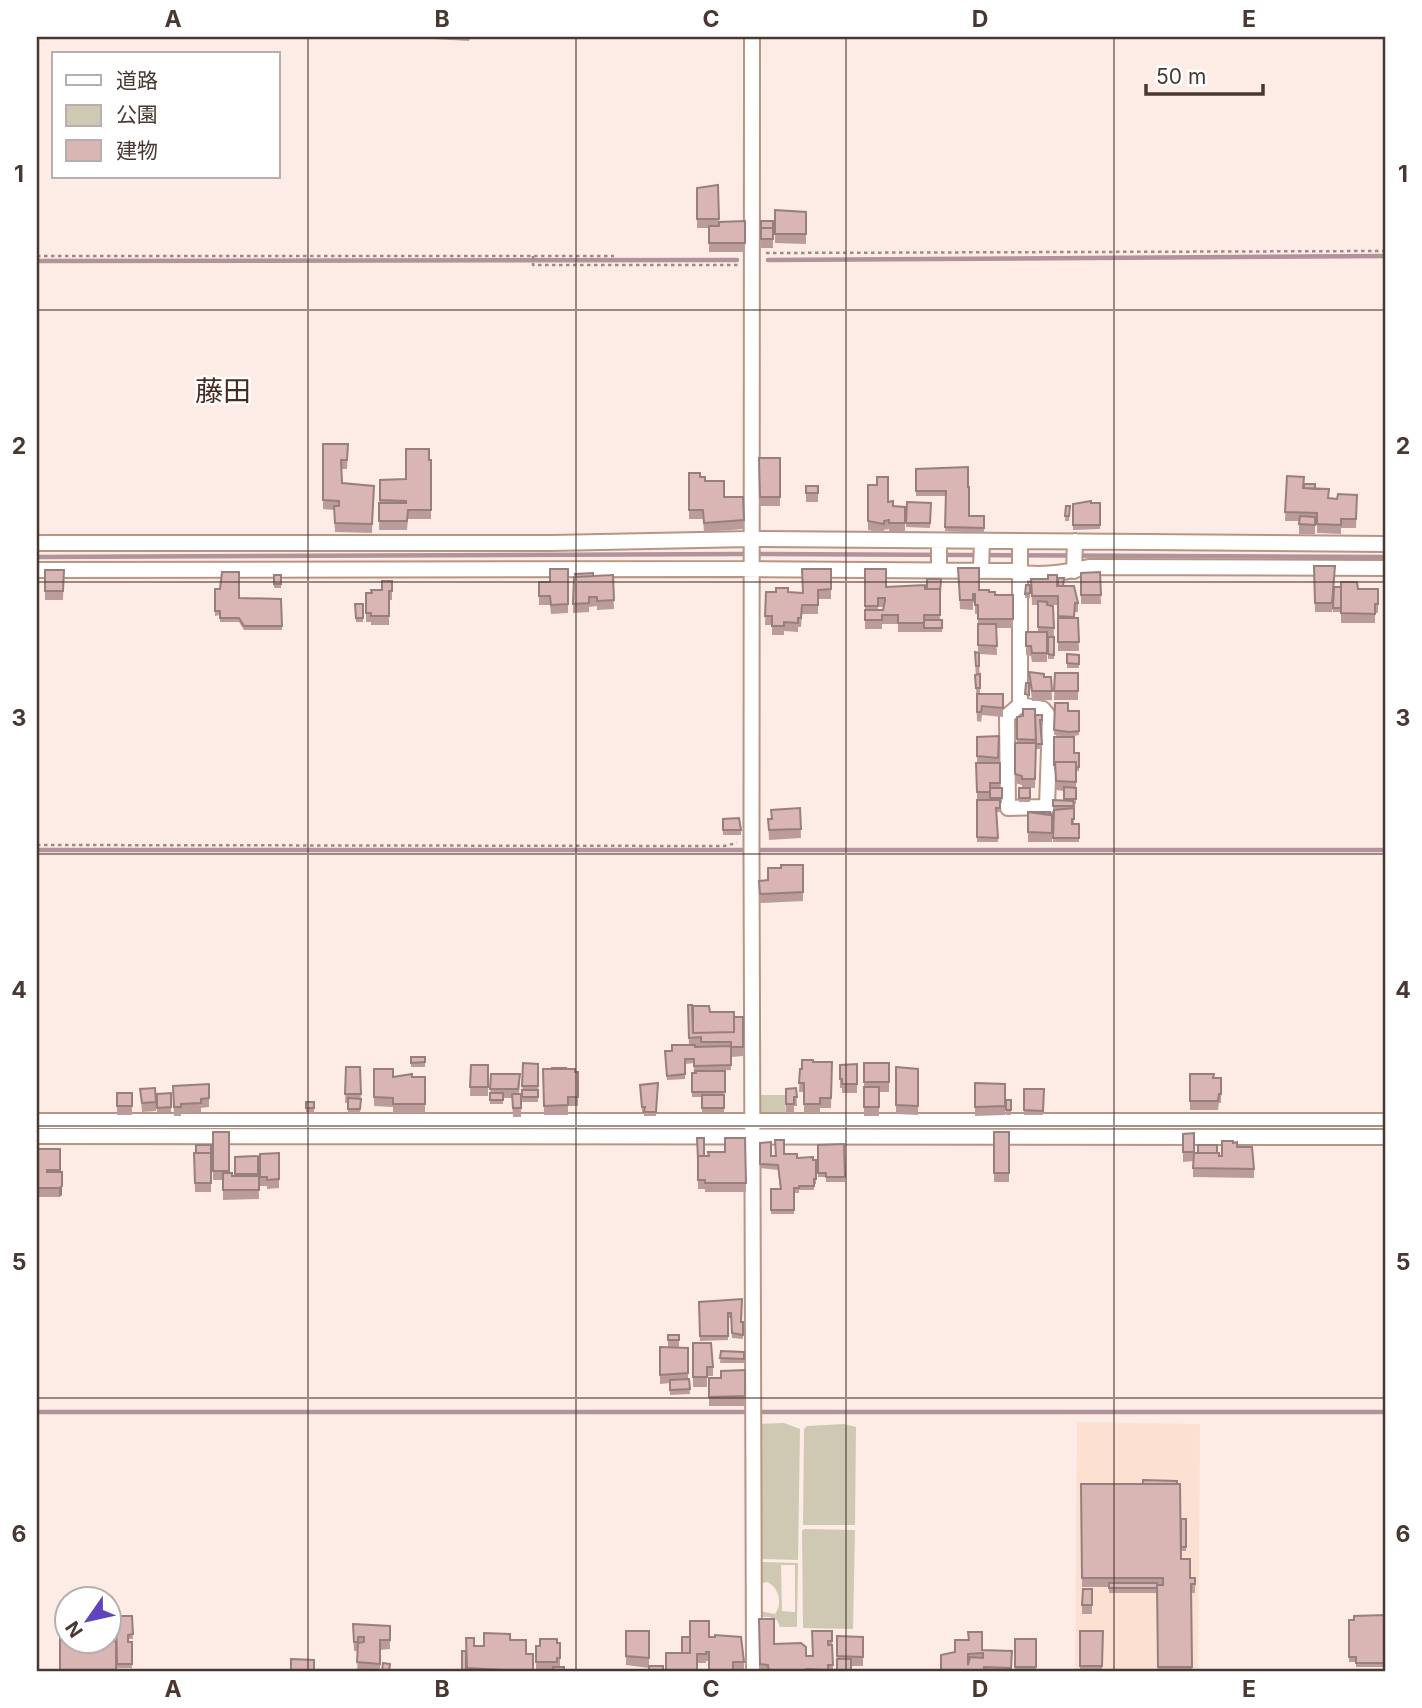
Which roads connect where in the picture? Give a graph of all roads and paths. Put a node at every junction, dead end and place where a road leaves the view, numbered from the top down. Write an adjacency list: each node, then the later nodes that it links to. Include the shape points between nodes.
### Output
1 (752, 37): 5 (street)
2 (1385, 251): 5 (path)
3 (37, 256): 6 (path)
4 (614, 256): 6 (path)
5 (752, 259): 6 (path); 9 (street)
6 (533, 260)
7 (37, 542): 9 (street, via 551,542)
8 (1385, 544): 13 (street)
9 (750, 554): 11 (street); 11 (street); 15 (street); 17 (street)
10 (982, 555): 11 (street); 11 (street); 12 (street); 12 (street)
11 (939, 556)
12 (1019, 556): 13 (street); 13 (street, via 1050,575); 16 (street)
13 (1074, 556): 14 (street, via 1089,567)
14 (1385, 568)
15 (37, 570)
16 (1020, 705): 16 (street, via 1007,716 1008,808 1047,807 1050,718 1044,709)
17 (751, 836): 18 (path, via 723,846); 21 (street)
18 (37, 845)
19 (37, 1121): 21 (street)
20 (1385, 1121): 21 (street)
21 (751, 1128): 22 (street); 23 (street); 24 (street)
22 (37, 1136)
23 (1385, 1137)
24 (754, 1671)

